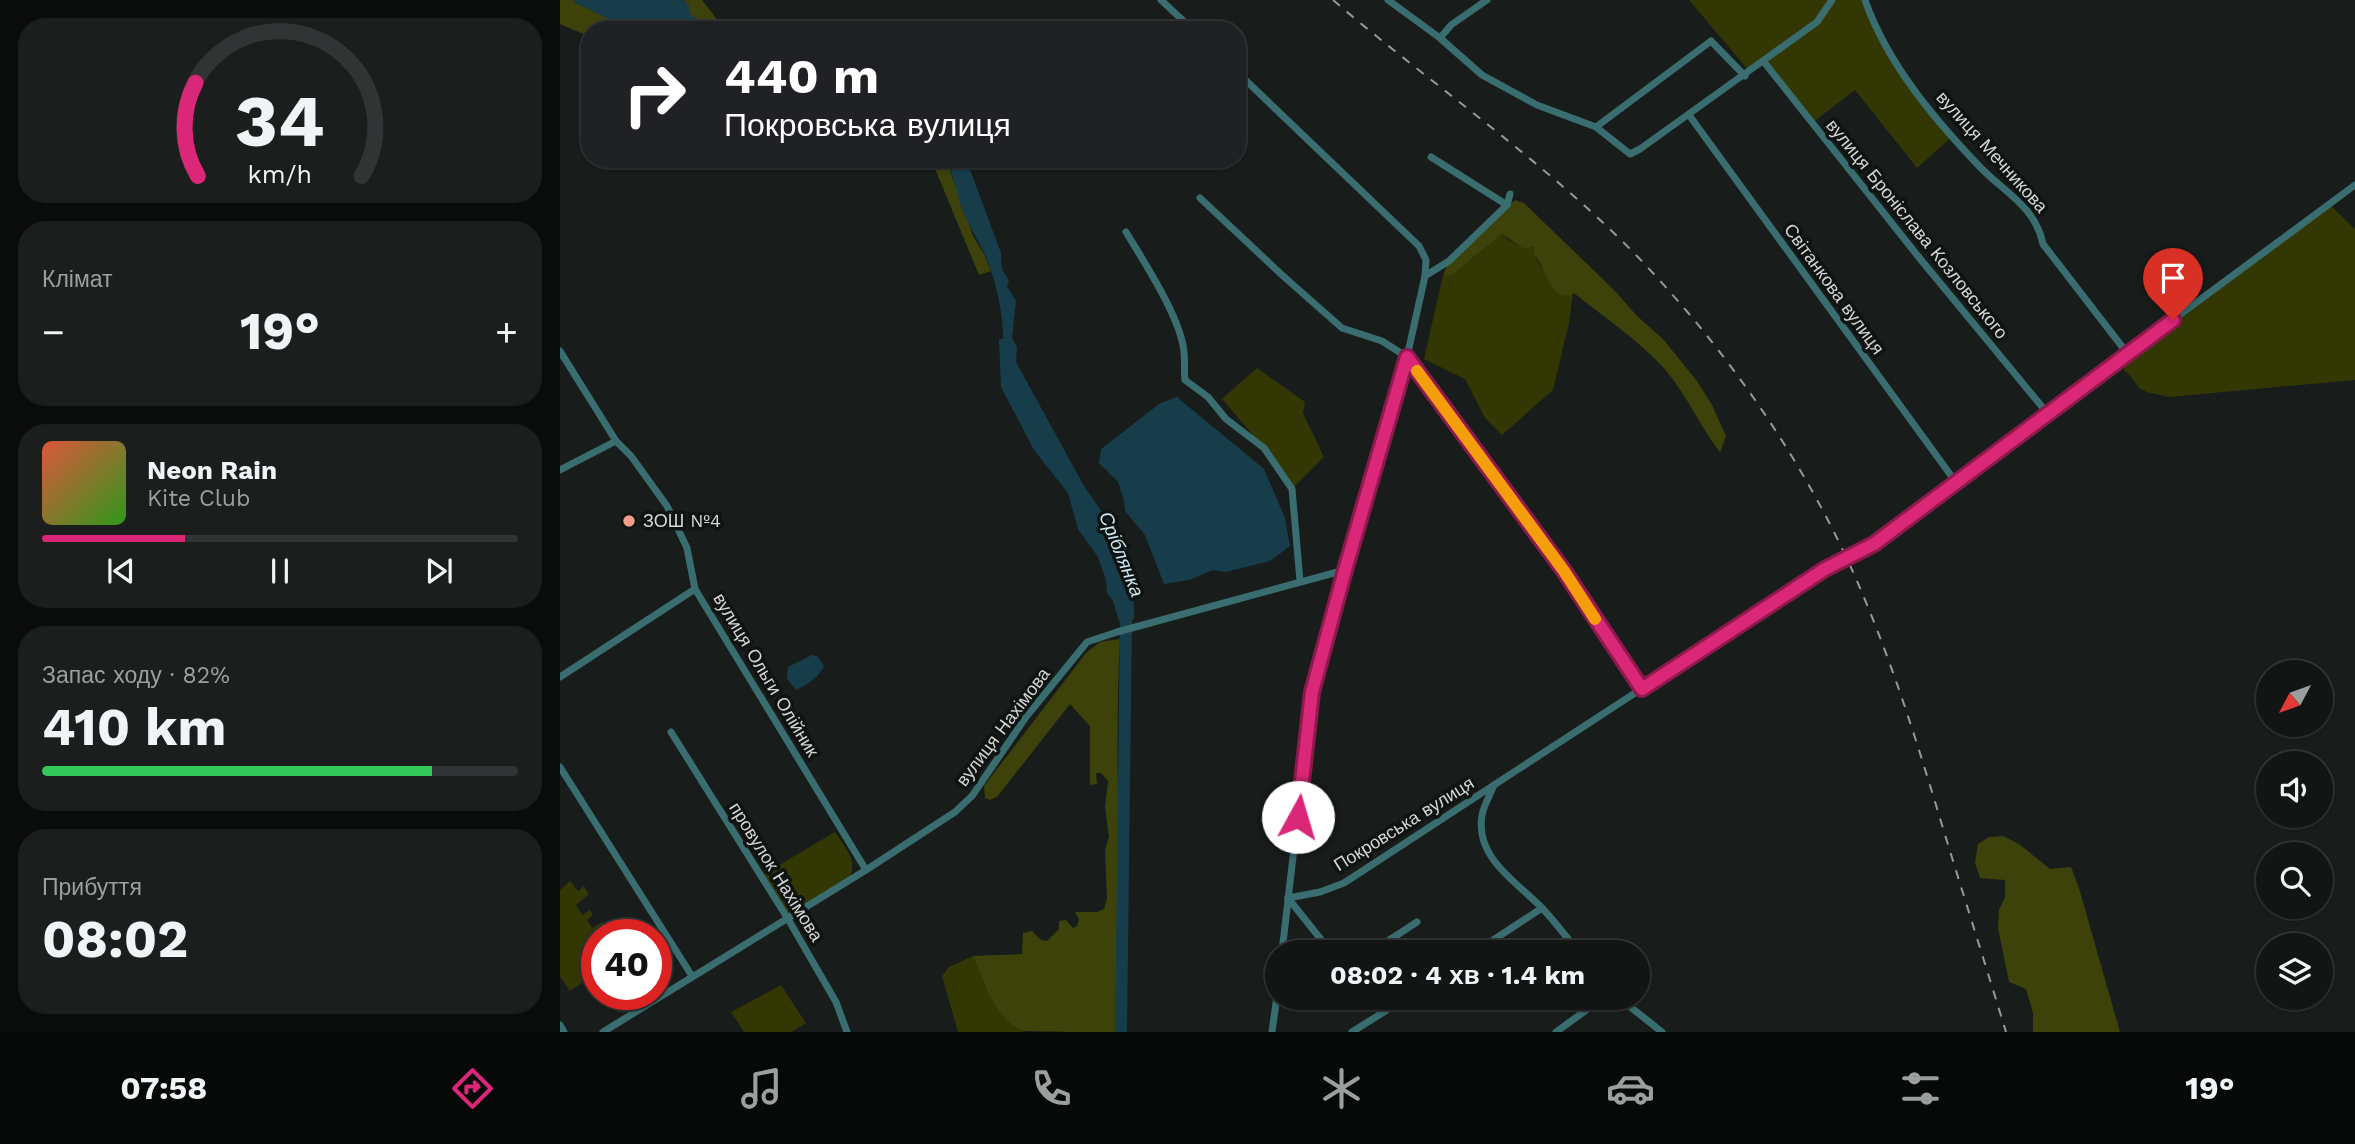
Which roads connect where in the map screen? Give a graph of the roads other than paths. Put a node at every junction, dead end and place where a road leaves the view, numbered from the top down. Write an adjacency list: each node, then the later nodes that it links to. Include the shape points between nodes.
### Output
1 (1161, 0): 6 (street)
2 (1388, 0): 7 (street)
3 (1487, 0): 7 (street)
4 (1832, 0): 8 (street, via 1817,22)
5 (1865, 0): 21 (street, вулиця Мечникова, via 1891,57 1981,168 2021,202 2040,229 2043,244)
6 (1183, 21)
7 (1440, 38): 12 (street, via 1482,75 1537,105)
8 (1764, 62): 9 (street); 23 (street, вулиця Броніслава Козловського)
9 (1745, 76): 11 (street); 12 (street, via 1712,41)
10 (1246, 81): 19 (street, via 1419,246 1426,260)
11 (1689, 115): 12 (street, via 1630,154); 26 (street, Світанкова вулиця)
12 (1596, 128)
13 (1431, 157): 17 (street)
14 (2355, 185): 21 (street, Покровська вулиця)
15 (1510, 194): 17 (street)
16 (1200, 198): 22 (street, via 1342,328 1382,341)
17 (1507, 205): 19 (street, via 1449,261)
18 (1126, 232): 28 (street, via 1178,331 1185,380 1264,448 1292,489)
19 (1425, 276): 22 (street)
20 (560, 351): 24 (street, вулиця Ольги Олійник)
21 (2127, 354): 23 (street, Покровська вулиця)
22 (1407, 357): 27 (street); 31 (street, via 1564,571)
23 (2048, 414): 26 (street, Покровська вулиця)
24 (616, 441): 25 (street); 29 (street, вулиця Ольги Олійник, via 667,506 687,548)
25 (560, 470)
26 (1955, 481): 31 (street, Покровська вулиця, via 1874,544 1825,569)
27 (1345, 570): 28 (street, вулиця Нахімова); 36 (street, via 1312,692)
28 (1300, 581): 35 (street, вулиця Нахімова, via 1087,642 965,803)
29 (695, 589): 30 (street); 35 (street, вулиця Ольги Олійник)
30 (560, 677)
31 (1642, 689): 34 (street, Покровська вулиця)
32 (671, 732): 38 (street, провулок Нахімова)
33 (560, 767): 45 (street)
34 (1495, 785): 36 (street, Покровська вулиця, via 1344,883); 37 (street, via 1482,813 1484,846 1494,863)
35 (866, 870): 38 (street, вулиця Нахімова)
36 (1288, 898): 40 (street); 41 (street)
37 (1542, 908): 43 (street); 44 (street)
38 (788, 919): 45 (street, вулиця Нахімова); 53 (street, провулок Нахімова, via 836,1002)
39 (1417, 922): 42 (street)
40 (1283, 940)
41 (1321, 940)
42 (1389, 940)
43 (1493, 940)
44 (1568, 940)
45 (692, 976): 52 (street, вулиця Нахімова)
46 (1275, 1010): 54 (street)
47 (1386, 1010): 55 (street)
48 (1586, 1010): 56 (street)
49 (1634, 1010): 57 (street)
50 (560, 1025): 51 (street)
51 (564, 1032)
52 (603, 1032)
53 (847, 1032)
54 (1272, 1032)
55 (1352, 1032)
56 (1556, 1032)
57 (1662, 1032)

